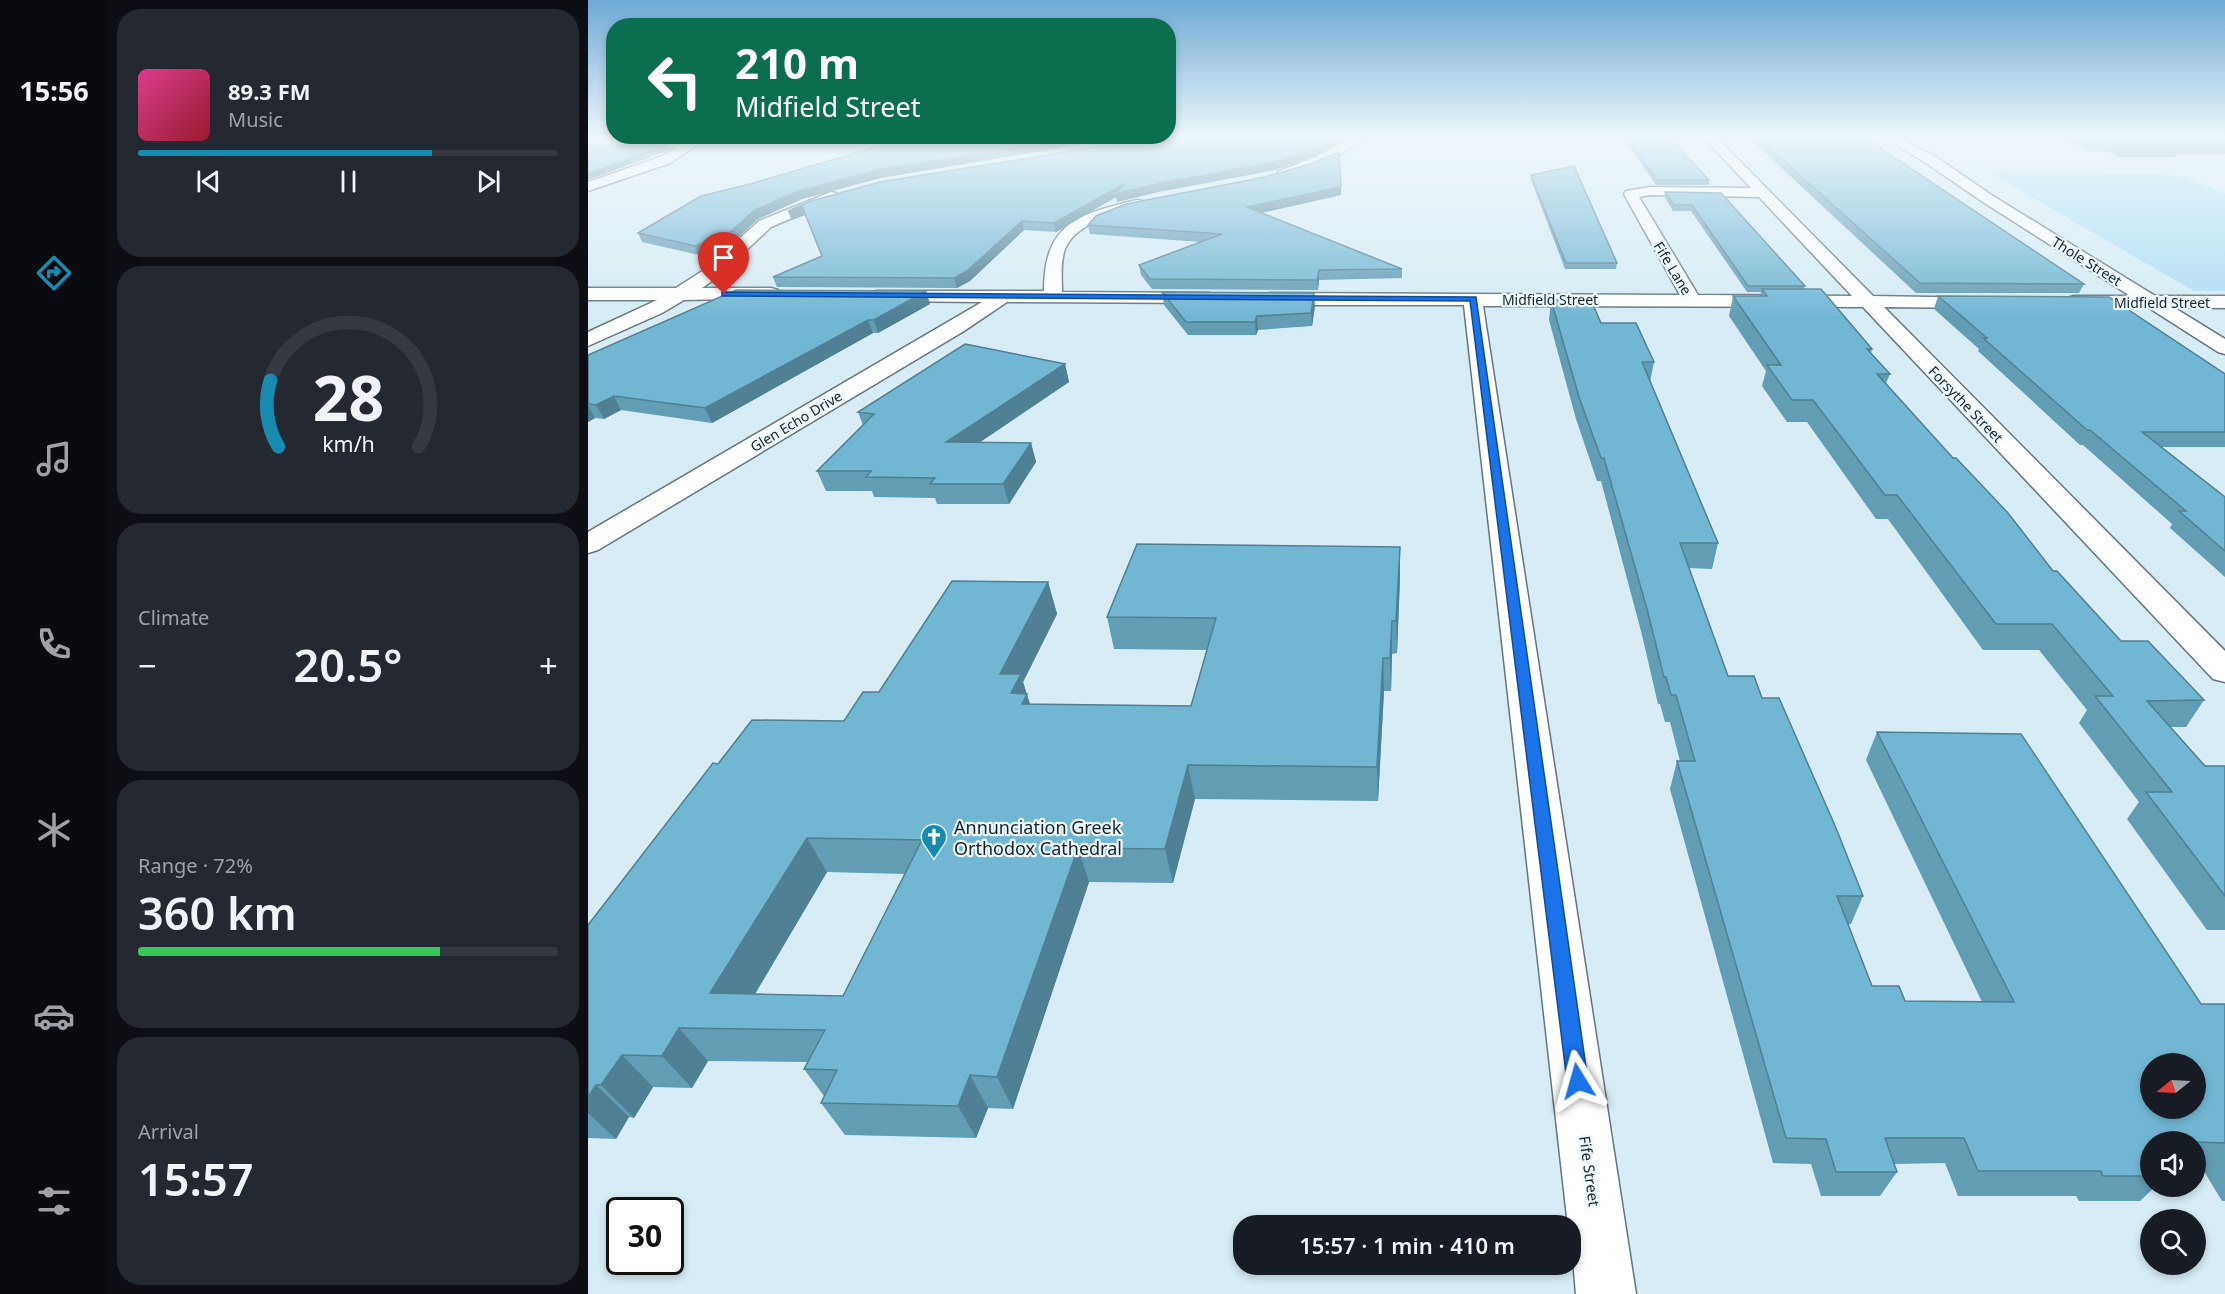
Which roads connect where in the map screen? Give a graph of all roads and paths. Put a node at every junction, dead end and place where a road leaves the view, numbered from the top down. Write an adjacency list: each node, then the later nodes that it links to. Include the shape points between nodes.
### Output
1 (832, 196): 7 (street, via 765,224 713,272)
2 (1632, 196): 15 (street, Fife Lane)
3 (1766, 196): 16 (street, Forsythe Street)
4 (1984, 196): 19 (street, Thole Street)
5 (1157, 200): 11 (street, via 1107,213 1064,237 1058,247)
6 (588, 294): 7 (street)
7 (678, 294): 8 (street); 21 (street); 22 (street)
8 (794, 294)
9 (864, 295): 10 (street)
10 (1004, 296): 11 (street); 24 (street, Glen Echo Drive)
11 (1053, 296): 12 (street)
12 (1224, 299)
13 (1248, 299): 14 (street, Midfield Street)
14 (1473, 299): 15 (street, Midfield Street); 26 (street, Fife Street)
15 (1692, 300): 16 (street, Midfield Street)
16 (1868, 302): 17 (street, Midfield Street); 25 (street, Forsythe Street)
17 (1998, 302)
18 (2058, 302): 19 (street, Midfield Street)
19 (2153, 302): 20 (street, Midfield Street); 23 (street, Thole Street)
20 (2225, 302)
21 (588, 326)
22 (588, 340)
23 (2225, 348)
24 (588, 544)
25 (2225, 671)
26 (1606, 1294)

